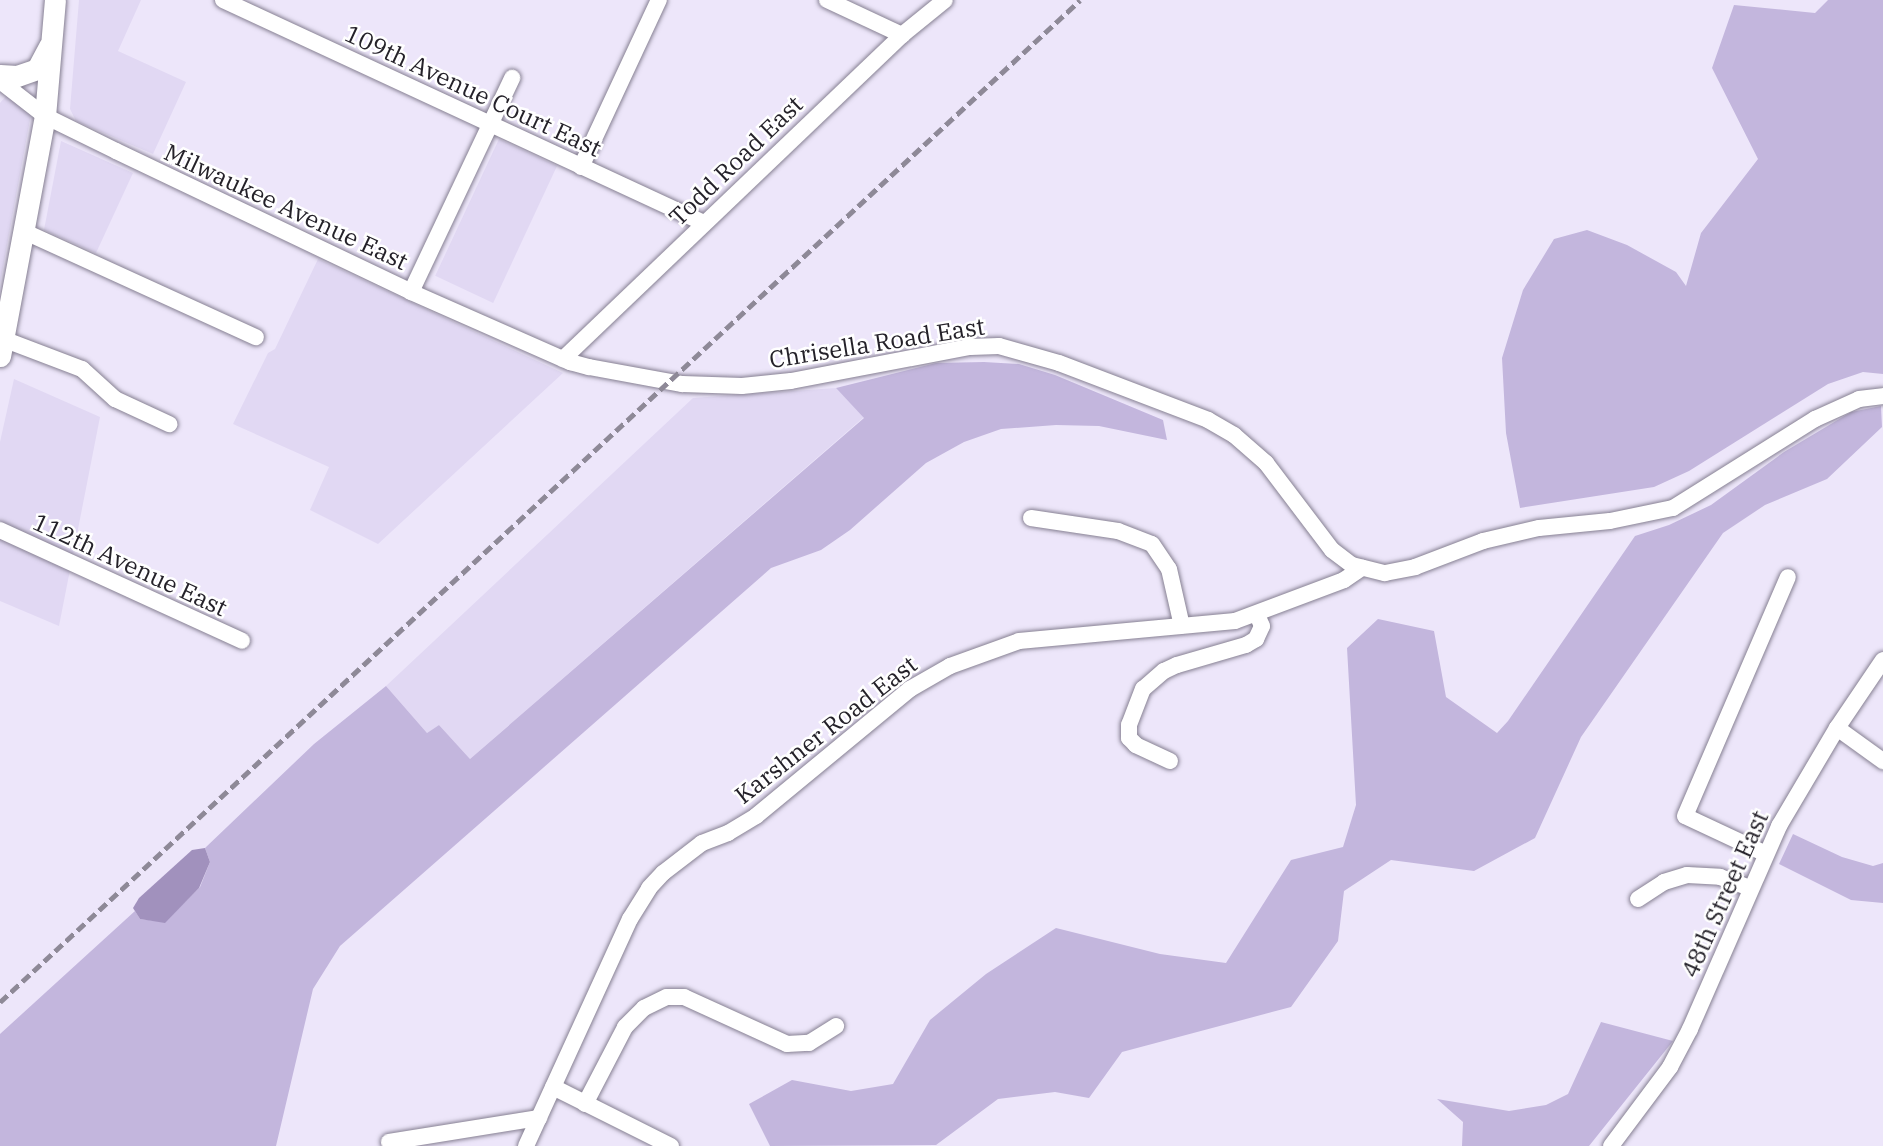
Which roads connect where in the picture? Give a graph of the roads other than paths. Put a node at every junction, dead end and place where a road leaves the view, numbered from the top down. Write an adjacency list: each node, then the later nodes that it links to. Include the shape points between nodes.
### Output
1 (55, 0): 6 (main road)
2 (223, 0): 12 (street, 109th Avenue Court East)
3 (659, 0): 13 (street)
4 (827, 0): 7 (street)
5 (945, 0): 7 (street, Todd Road East)
6 (52, 34): 8 (main road, via 37,69 17,76); 11 (main road)
7 (902, 35): 14 (street, Todd Road East)
8 (0, 75)
9 (512, 78): 12 (street)
10 (0, 81): 11 (street, Milwaukee Avenue East)
11 (45, 116): 15 (main road); 16 (street, Milwaukee Avenue East)
12 (489, 125): 13 (street, 109th Avenue Court East); 16 (street)
13 (581, 167): 14 (street, 109th Avenue Court East)
14 (704, 223): 19 (street, Todd Road East)
15 (23, 231): 17 (street); 18 (main road)
16 (411, 292): 19 (street, Milwaukee Avenue East)
17 (256, 337)
18 (2, 347): 21 (street, via 82,369 115,399)
19 (563, 359): 24 (street, Chrisella Road East, via 632,377 742,386 970,347 999,346 1029,353 1196,415 1234,435 1266,463 1323,542 1342,559)
20 (1883, 396): 24 (street, Chrisella Road East, via 1859,399 1815,419 1673,508 1483,541 1402,571)
21 (169, 424)
22 (1031, 518): 27 (street, via 1118,531 1152,544 1169,569)
23 (0, 530): 28 (street, 112th Avenue East)
24 (1362, 568): 26 (street, Karshner Road East, via 1344,580)
25 (1787, 577): 33 (street, via 1685,816)
26 (1257, 615): 27 (street, Karshner Road East); 31 (street, via 1262,626 1256,639 1177,665 1143,689 1129,725 1129,738 1136,746)
27 (1182, 626): 37 (street, Karshner Road East, via 1019,641 950,666 910,689 756,816 702,843 656,881 630,919)
28 (242, 641)
29 (1883, 660): 30 (street, 48th Street East)
30 (1837, 728): 32 (street); 33 (street, 48th Street East)
31 (1170, 761)
32 (1883, 761)
33 (1766, 854): 34 (street, 48th Street East)
34 (1750, 888): 35 (street, via 1720,877 1688,875 1664,882); 43 (street, 48th Street East, via 1690,1029 1670,1066)
35 (1638, 900)
36 (836, 1027): 38 (street, via 809,1043 788,1044 684,997 667,997 644,1008 625,1027)
37 (553, 1087): 38 (street); 39 (street, Karshner Road East)
38 (585, 1104): 42 (street)
39 (539, 1118): 40 (street); 41 (street, Karshner Road East)
40 (389, 1142)
41 (526, 1146)
42 (671, 1146)
43 (1611, 1146)

